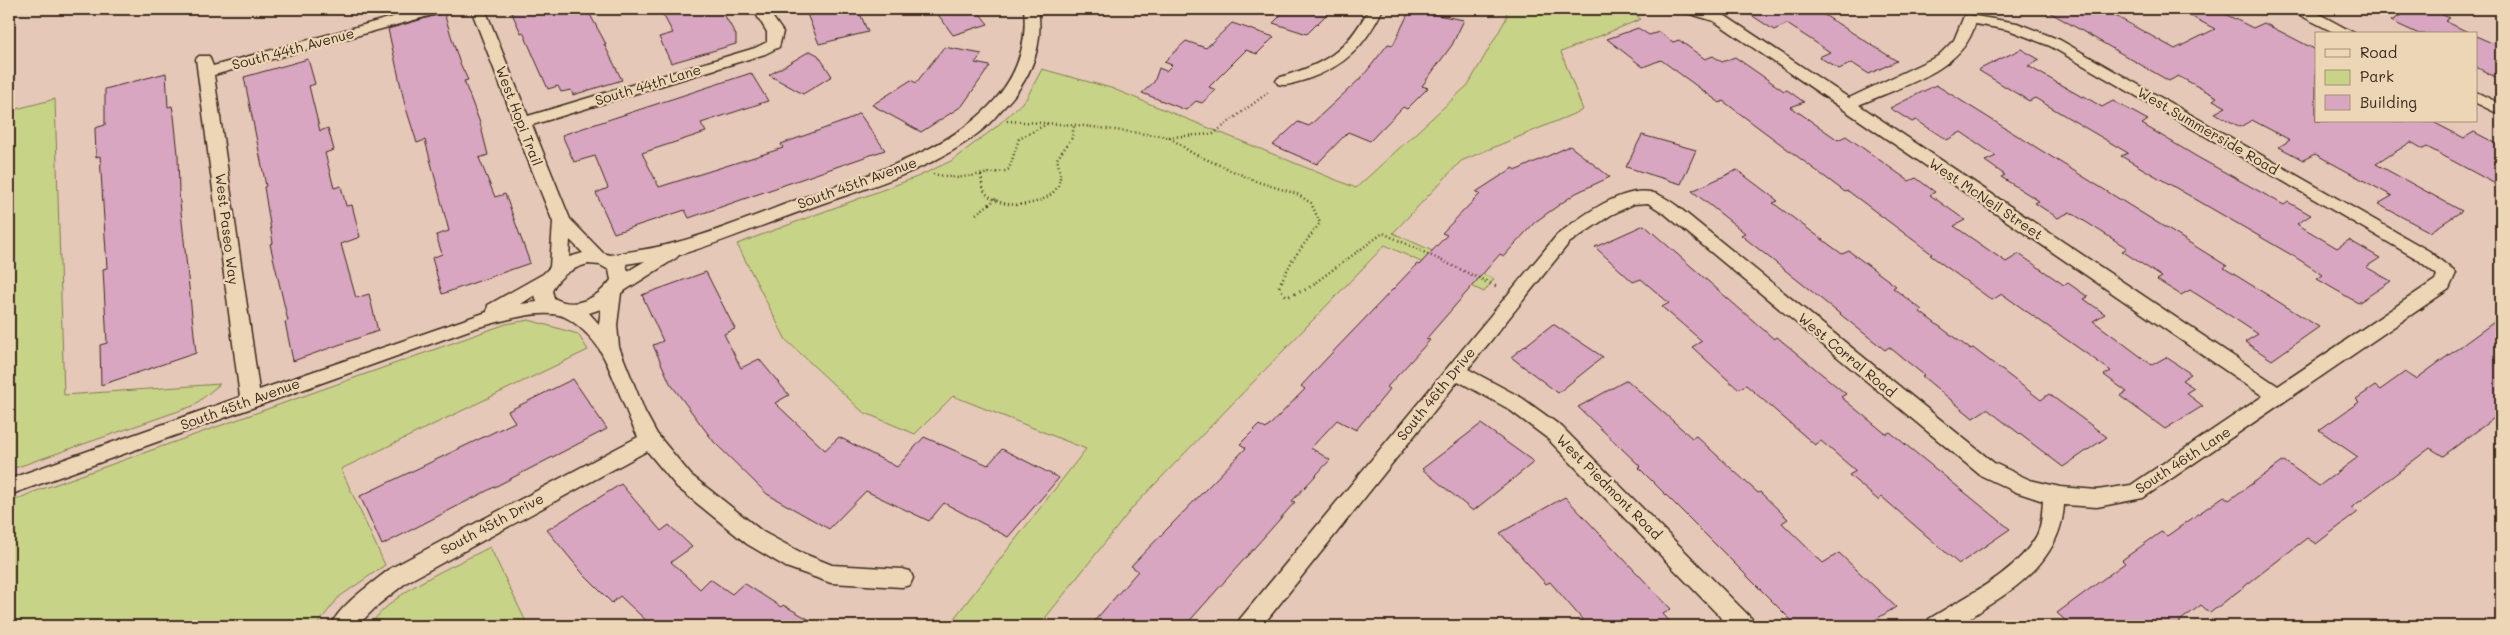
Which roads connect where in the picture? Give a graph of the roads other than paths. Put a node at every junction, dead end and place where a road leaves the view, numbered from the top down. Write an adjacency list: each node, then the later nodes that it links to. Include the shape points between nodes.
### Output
1 (438, 9): 10 (street, South 44th Avenue)
2 (478, 9): 15 (street, West Hopi Trail)
3 (760, 9): 15 (street, South 44th Lane, via 775,32 774,44 760,51)
4 (1031, 9): 18 (street, South 45th Avenue, via 1030,54 1021,74 987,116 955,142 916,163)
5 (1376, 9): 11 (street, via 1365,31 1340,59 1314,72)
6 (1689, 9): 13 (street, West McNeil Street, via 1719,18)
7 (2299, 9): 9 (street)
8 (1967, 14): 13 (street, via 1964,40 1950,56); 20 (street, West Summerside Road, via 2012,26 2055,43 2423,255)
9 (2345, 32)
10 (206, 66): 28 (street, West Paseo Way)
11 (1284, 80)
12 (2478, 99): 14 (street)
13 (1847, 105): 27 (street, West McNeil Street)
14 (2501, 110)
15 (521, 123): 17 (street, West Hopi Trail)
16 (1650, 197): 26 (street, South 46th Drive, via 1634,199 1580,226 1563,239); 31 (street, West Corral Road, via 1671,210 1968,456 2008,481)
17 (562, 222): 19 (street, West Hopi Trail); 21 (street, West Hopi Trail)
18 (677, 249): 19 (street, South 45th Avenue); 22 (street, South 45th Avenue)
19 (604, 260): 21 (street, via 578,260); 22 (street, West Hopi Trail, via 620,272)
20 (2447, 273): 27 (street, South 46th Lane, via 2443,284)
21 (554, 274): 23 (street, West Hopi Trail, via 543,291 544,296 546,302); 24 (street, South 45th Avenue)
22 (615, 290): 23 (street, via 590,306); 25 (street, West Hopi Trail, via 608,325)
23 (562, 309): 24 (street, South 45th Avenue, via 526,309); 25 (street, West Hopi Trail, via 579,315)
24 (472, 322): 28 (street, South 45th Avenue)
25 (609, 347): 29 (street, West Hopi Trail)
26 (1455, 371): 34 (street, South 46th Drive); 35 (street, West Piedmont Road, via 1506,396 1544,422)
27 (2279, 397): 31 (street, South 46th Lane, via 2136,492 2109,499 2081,500)
28 (250, 400): 30 (street, South 45th Avenue)
29 (650, 440): 32 (street, West Hopi Trail, via 684,481 714,507 755,538 794,560 831,574); 33 (street, South 45th Drive, via 399,575)
30 (9, 487)
31 (2054, 496): 36 (street, via 2050,531 2034,557 2020,571)
32 (902, 578)
33 (343, 625)
34 (1248, 626)
35 (1744, 626)
36 (1937, 626)

